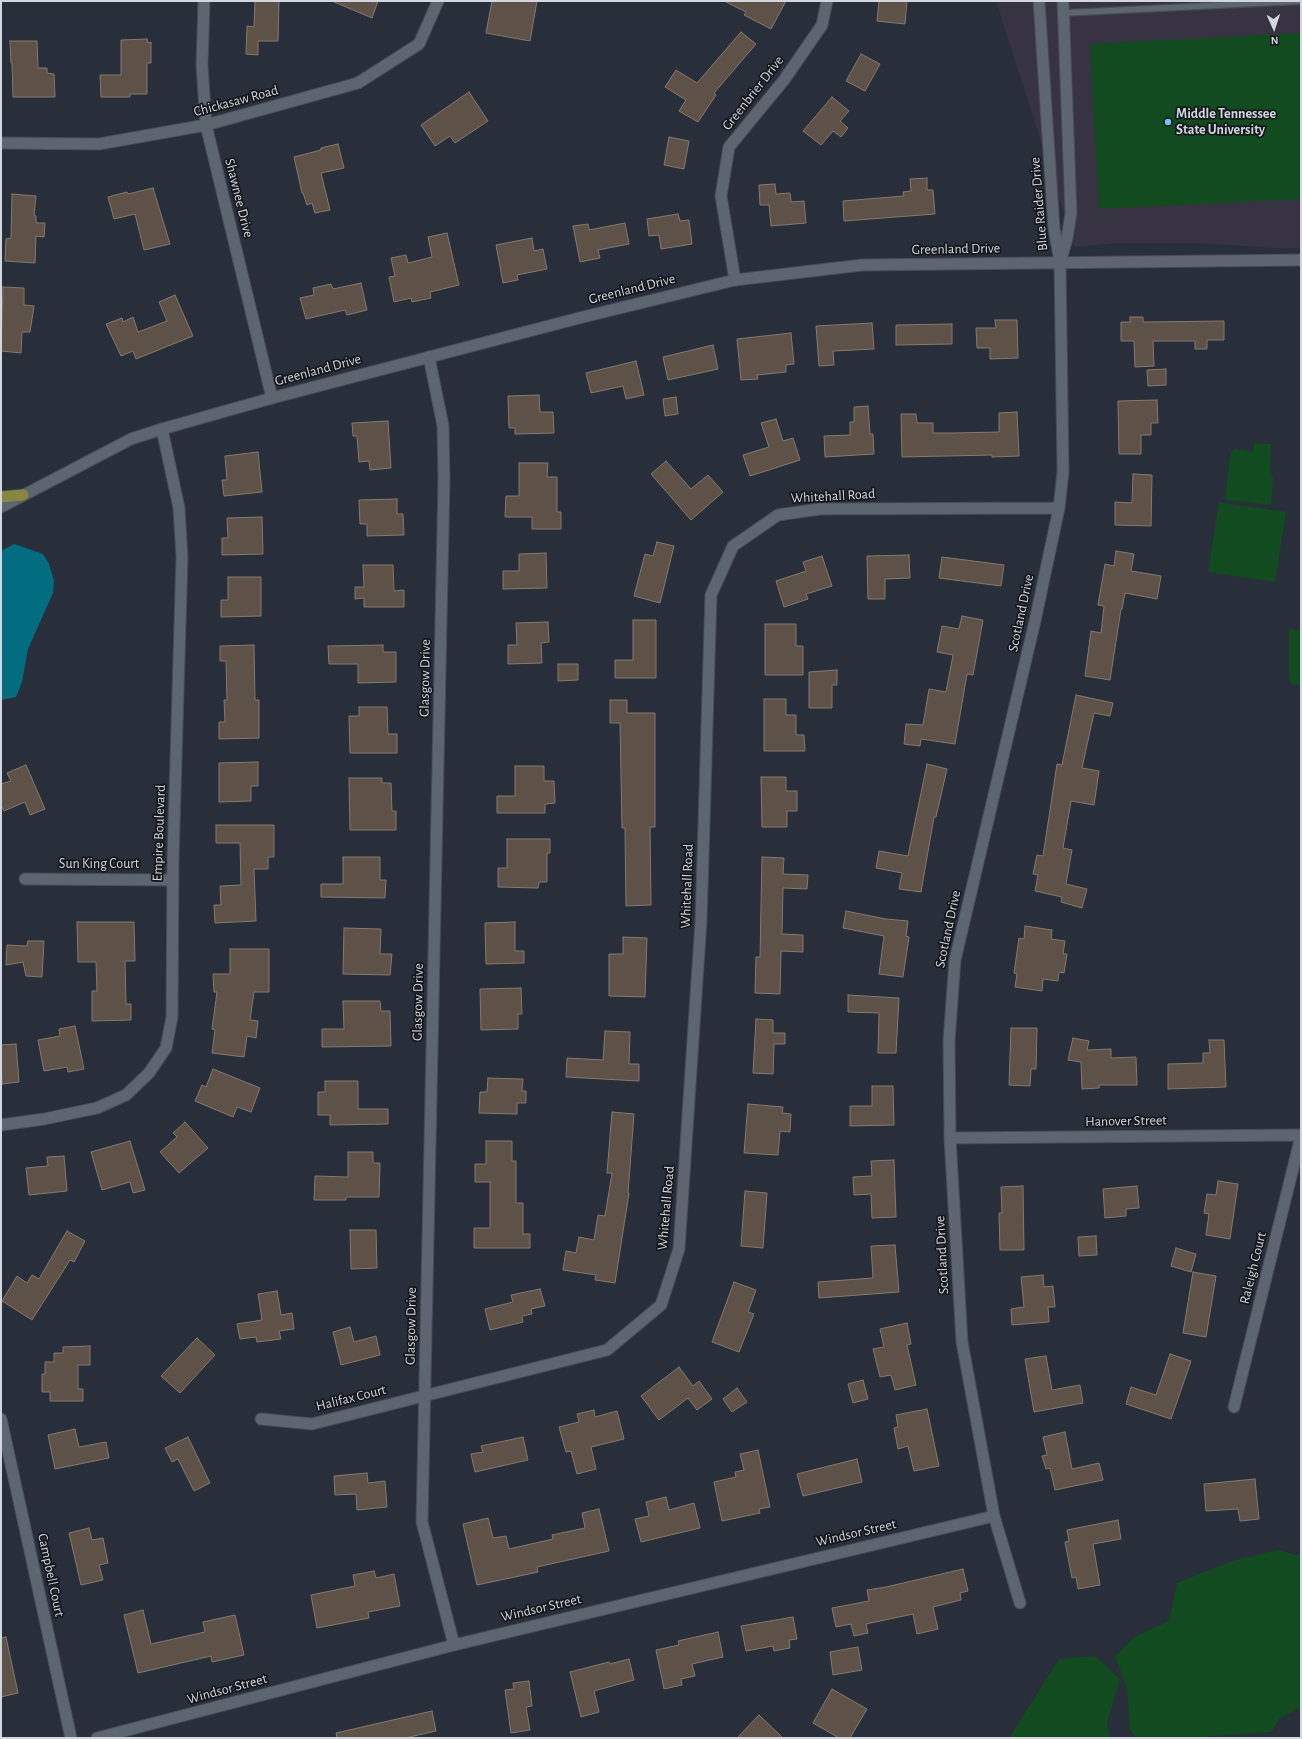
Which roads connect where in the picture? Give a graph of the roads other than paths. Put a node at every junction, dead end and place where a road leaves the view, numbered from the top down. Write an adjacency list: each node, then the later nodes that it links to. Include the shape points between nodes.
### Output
1 (204, 1): 8 (street, Shawnee Drive, via 202,65)
2 (438, 1): 8 (street, Chickasaw Road, via 420,44 358,83)
3 (827, 1): 12 (street, Greenbrier Drive, via 822,26 784,80 729,147 721,196)
4 (1039, 1): 11 (street, Blue Raider Drive, via 1054,228)
5 (1063, 1): 7 (street, Blue Raider Drive)
6 (1301, 1): 7 (lane)
7 (1064, 12): 11 (street, Blue Raider Drive, via 1071,213)
8 (206, 125): 9 (street, Chickasaw Road, via 99,144); 14 (street, Shawnee Drive)
9 (1, 143)
10 (1301, 260): 11 (street, Greenland Drive)
11 (1060, 262): 12 (street, Greenland Drive, via 862,265); 19 (street, Scotland Drive, via 1062,472)
12 (735, 280): 13 (street, Greenland Drive)
13 (429, 357): 14 (street, Greenland Drive); 25 (street, Glasgow Drive, via 443,426 444,480)
14 (272, 398): 15 (street, Greenland Drive)
15 (162, 429): 16 (street, Greenland Drive, via 131,439); 21 (street, Empire Boulevard, via 179,508 182,557)
16 (23, 495): 17 (main road); 18 (street, Greenland Drive)
17 (1, 497)
18 (1, 507)
19 (1059, 508): 24 (street, Scotland Drive, via 955,960 949,1041); 25 (street, Whitehall Road, via 820,509 778,515 733,546 711,595 701,921 679,1249 661,1305 607,1350)
20 (25, 879): 21 (street, Sun King Court)
21 (172, 880): 22 (street, Empire Boulevard, via 172,1017 166,1048 149,1074 126,1095 96,1108)
22 (1, 1125)
23 (1301, 1135): 24 (street, Hanover Street); 26 (street, Raleigh Court)
24 (950, 1138): 29 (street, Scotland Drive, via 962,1342)
25 (424, 1395): 28 (street, Halifax Court, via 312,1424); 31 (street, Glasgow Drive, via 422,1522)
26 (1234, 1407)
27 (1, 1419): 32 (street, Campbell Court)
28 (261, 1419)
29 (994, 1516): 30 (street, Scotland Drive); 31 (street, Windsor Street)
30 (1020, 1604)
31 (454, 1645): 33 (street, Windsor Street)
32 (71, 1738)
33 (97, 1738)

